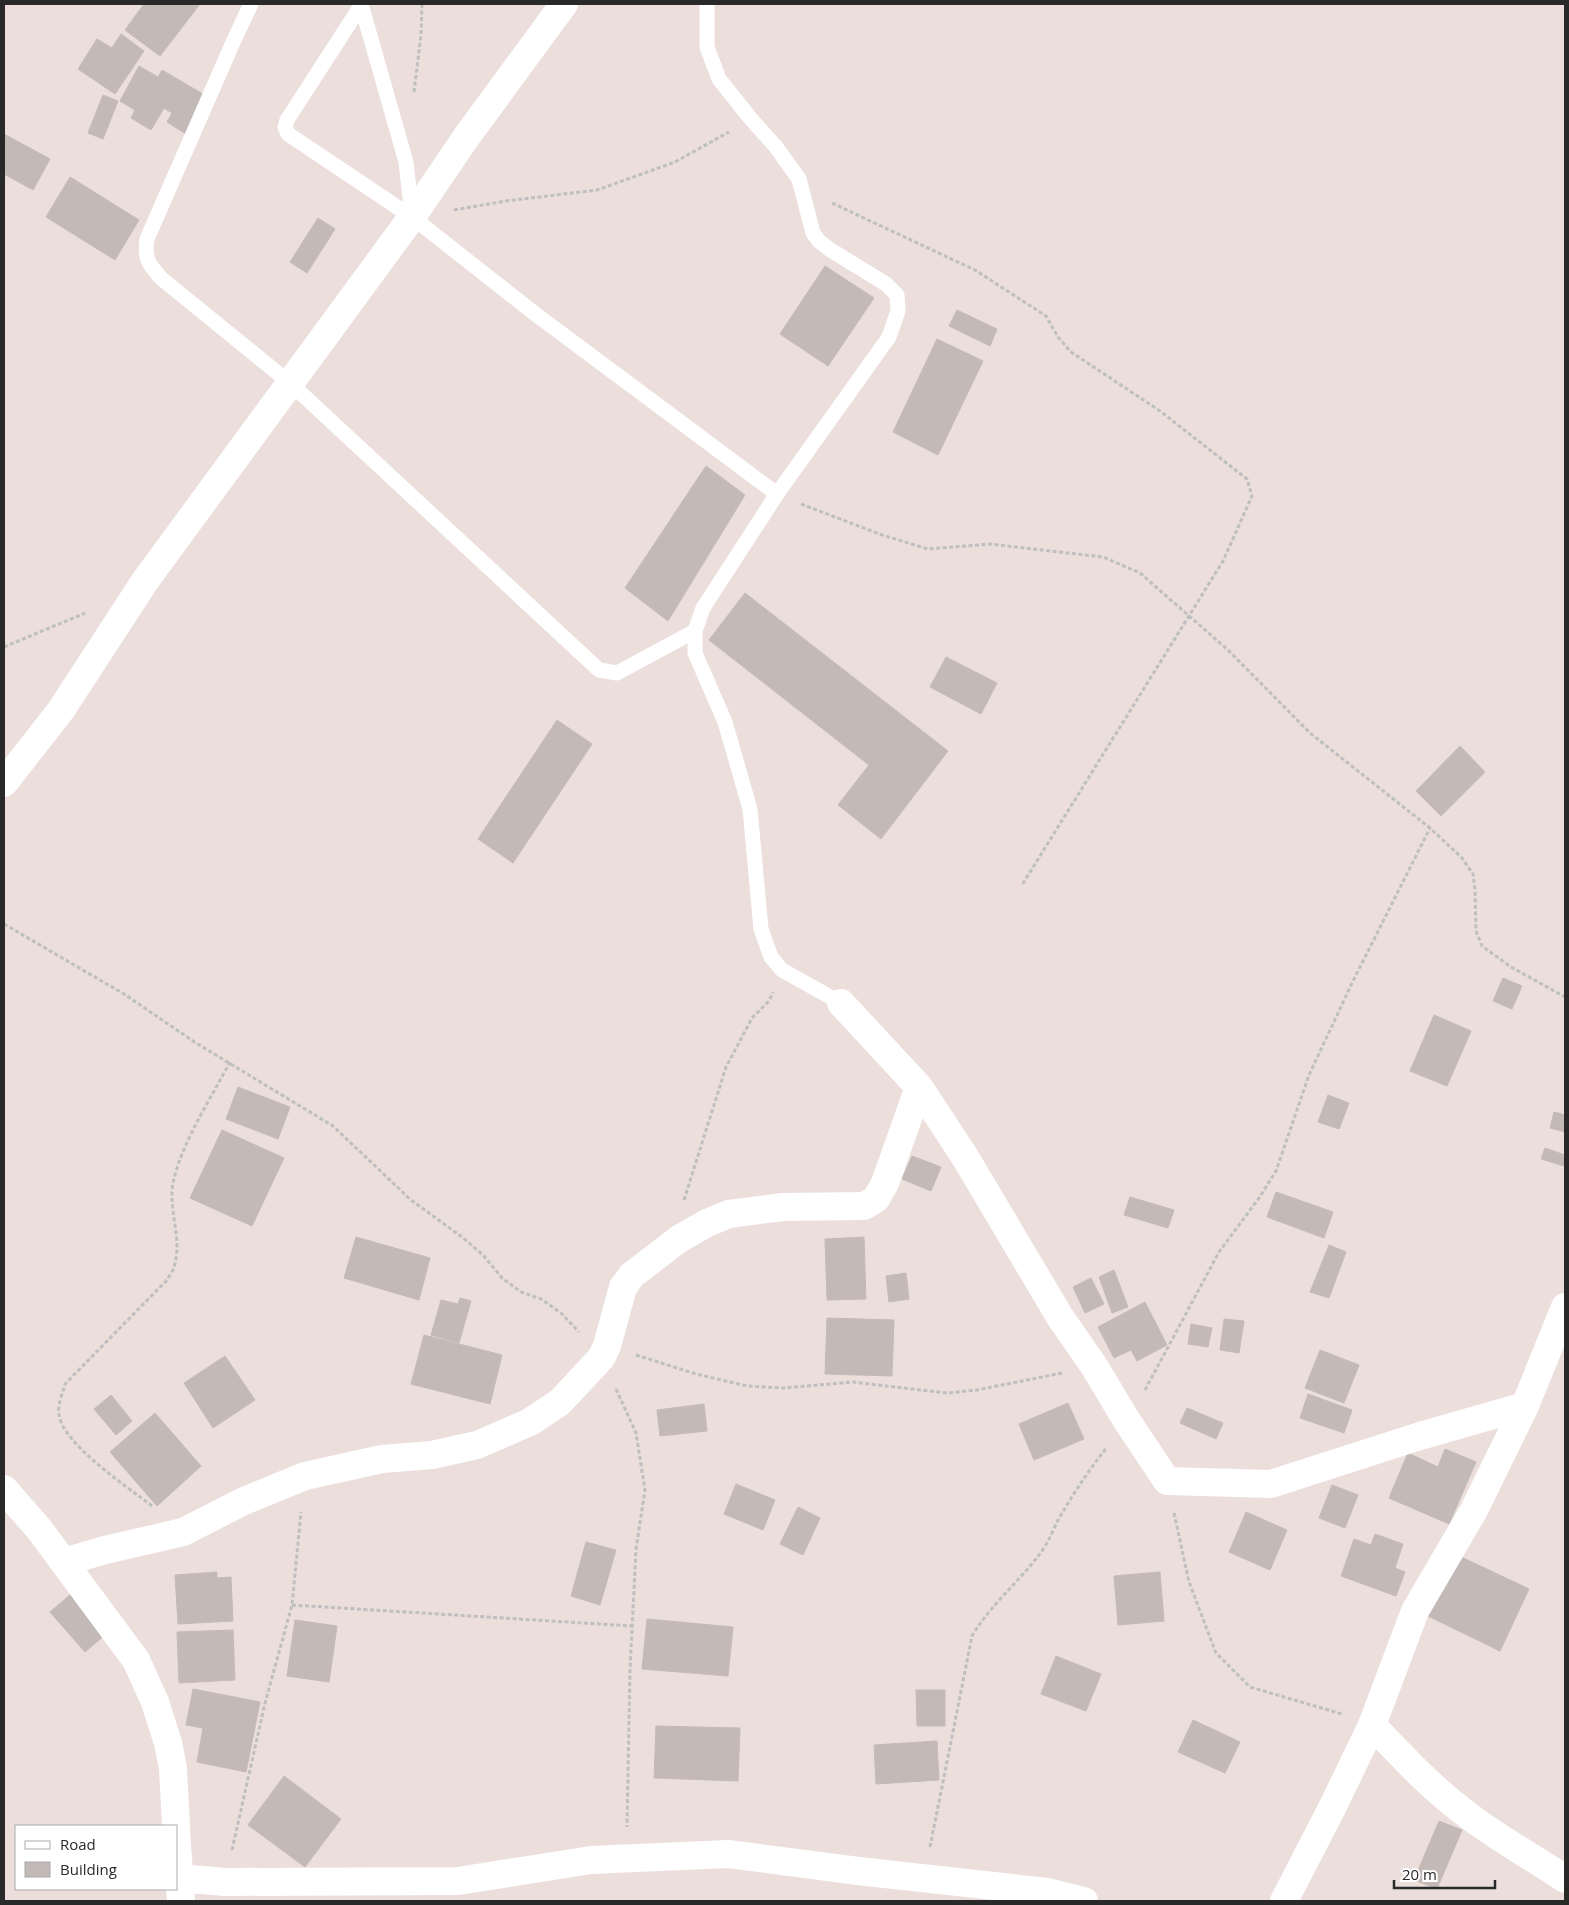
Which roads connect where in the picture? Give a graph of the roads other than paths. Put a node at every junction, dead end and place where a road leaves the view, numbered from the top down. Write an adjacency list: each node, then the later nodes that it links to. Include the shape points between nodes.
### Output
1 (251, 4): 6 (lane, via 159,209 145,252 162,279)
2 (362, 4): 5 (lane, via 406,162); 5 (lane, via 285,127 288,134)
3 (564, 4): 5 (street)
4 (707, 4): 7 (lane, via 707,47 719,79 799,179 813,233 829,249 886,284 897,295 898,311 889,337)
5 (412, 217): 6 (street); 7 (lane, via 534,313)
6 (290, 383): 8 (lane, via 599,670 617,673); 9 (street, via 145,581 61,710)
7 (777, 494): 8 (lane, via 703,608)
8 (695, 631): 10 (lane, via 695,653 725,722 750,808 761,929 771,957 782,970)
9 (4, 783)
10 (841, 1003): 11 (street)
11 (918, 1087): 13 (street, via 1166,1481 1271,1484); 15 (street, via 885,1183 876,1199 864,1206 783,1207 729,1214 679,1239 632,1275 623,1287 604,1352 560,1402 530,1422 477,1445 432,1455 382,1459 305,1476 244,1501 183,1532)
12 (1565, 1307): 13 (street)
13 (1525, 1406): 16 (street, via 1474,1510 1415,1612)
14 (4, 1488): 15 (street)
15 (64, 1562): 17 (street, via 136,1660 155,1702 173,1768)
16 (1372, 1725): 19 (street, via 1437,1791 1471,1818); 22 (street)
17 (176, 1825)
18 (178, 1860): 20 (street)
19 (1565, 1879)
20 (180, 1890): 21 (street, via 225,1882 458,1881 591,1860 728,1854 1048,1892)
21 (1084, 1901)
22 (1284, 1901)

